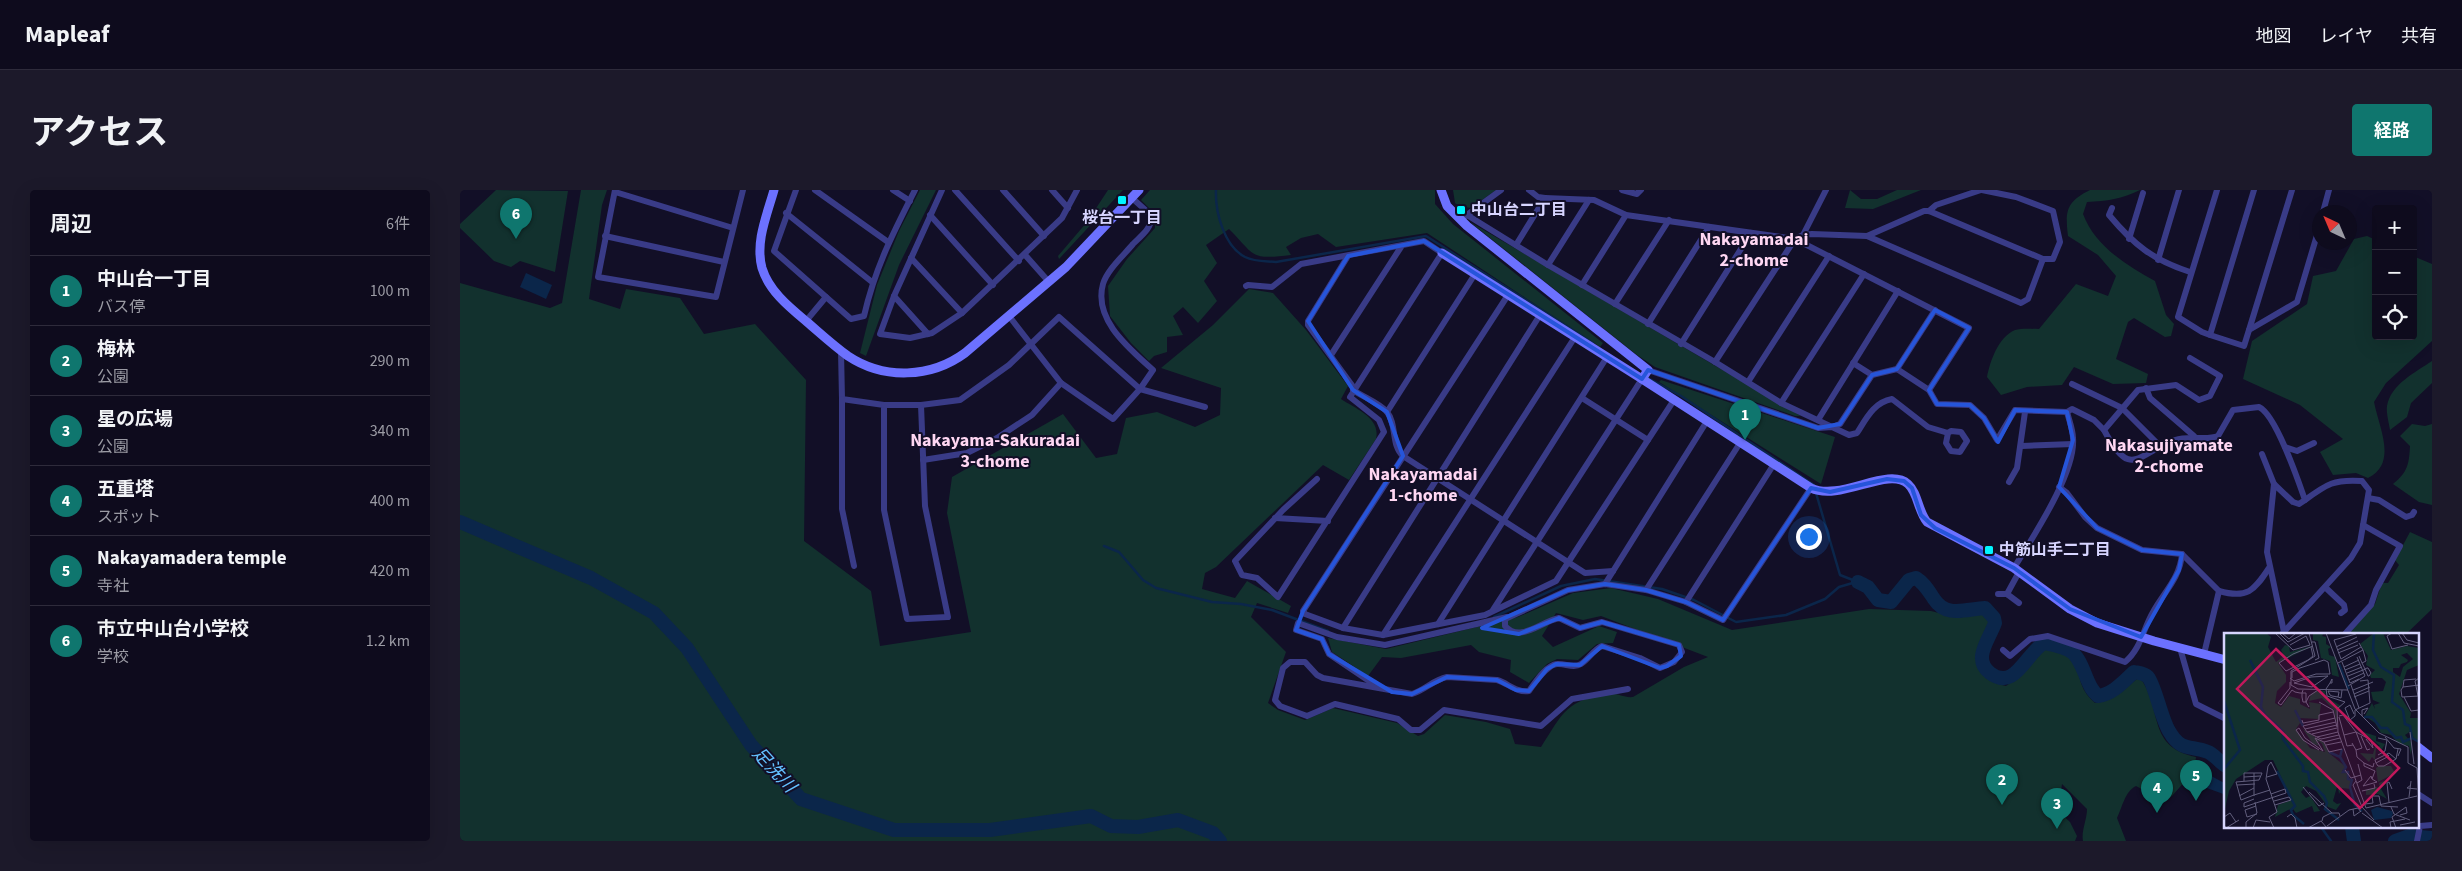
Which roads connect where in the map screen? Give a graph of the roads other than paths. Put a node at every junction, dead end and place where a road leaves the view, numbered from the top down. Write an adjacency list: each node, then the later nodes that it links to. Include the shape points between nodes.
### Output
1 (774, 190): 80 (street, via 760,246 762,267 772,289)
2 (796, 190): 35 (street)
3 (815, 190): 49 (street)
4 (893, 190): 30 (street)
5 (915, 190): 30 (street)
6 (942, 190): 36 (street)
7 (955, 190): 60 (street)
8 (1003, 190): 45 (street)
9 (1052, 190): 32 (street)
10 (1077, 190): 32 (street)
11 (1139, 190): 27 (street)
12 (1441, 190): 38 (street, via 1447,206)
13 (1501, 190): 38 (street)
14 (1528, 190): 28 (street)
15 (1622, 190): 16 (street, via 1637,194)
16 (1641, 190)
17 (1826, 190): 43 (street)
18 (1981, 190): 34 (street, via 1936,205); 58 (street, via 2016,197 2053,211 2060,242 2052,259)
19 (2179, 190): 59 (street)
20 (2217, 190): 63 (street)
21 (2254, 190): 84 (street)
22 (2292, 190): 82 (street)
23 (2330, 190): 31 (street)
24 (615, 191): 41 (street); 44 (street)
25 (741, 191): 41 (street)
26 (2143, 193): 48 (street)
27 (1132, 198): 67 (street); 102 (street, via 1152,216 1151,225 1110,272 1103,284 1102,300 1106,318 1127,347 1153,370)
28 (1545, 198): 29 (street); 50 (street)
29 (1589, 200): 37 (street); 62 (street)
30 (910, 201): 49 (street)
31 (2325, 205)
32 (1068, 208): 45 (street)
33 (2112, 208): 48 (street, via 2109,216)
34 (1929, 211): 46 (street); 58 (street)
35 (786, 213): 66 (street); 74 (street, via 774,251)
36 (930, 215): 57 (street); 68 (street)
37 (1626, 215): 39 (street); 69 (street)
38 (1463, 217): 50 (street); 95 (street)
39 (1669, 220): 40 (street); 75 (street)
40 (1709, 227): 42 (street); 81 (street)
41 (733, 228): 61 (street)
42 (1751, 233): 47 (street); 86 (street)
43 (1803, 235): 46 (street); 47 (street)
44 (605, 236): 61 (street); 61 (street, via 598,277 716,297)
45 (1044, 236): 54 (street)
46 (1867, 236): 58 (street, via 2021,303 2028,299)
47 (1795, 239): 56 (street); 92 (street)
48 (2129, 239): 59 (street)
49 (888, 242): 66 (street)
50 (1516, 245): 62 (street)
51 (1401, 247): 53 (street, via 1424,241); 55 (street); 89 (street)
52 (2313, 250): 82 (street, via 2297,302)
53 (1442, 253): 64 (street); 103 (street)
54 (1026, 256): 60 (street); 67 (street)
55 (1348, 256): 70 (street, via 1301,264 1272,287); 89 (street, via 1308,321)
56 (1829, 256): 65 (street); 98 (street)
57 (911, 258): 73 (street); 77 (street)
58 (2043, 259)
59 (2158, 260): 63 (street)
60 (1019, 261): 68 (street)
61 (724, 262)
62 (1548, 265): 69 (street)
63 (2190, 272): 84 (street, via 2178,318)
64 (1475, 274): 72 (street); 113 (street)
65 (1864, 274): 71 (street); 108 (street)
66 (872, 282): 74 (street, via 864,316 851,319)
67 (1049, 282): 78 (street)
68 (993, 285): 77 (street)
69 (1582, 285): 75 (street)
70 (1246, 286)
71 (1898, 291): 76 (street); 93 (street)
72 (1508, 295): 79 (street); 131 (street)
73 (894, 296): 83 (street); 83 (street, via 880,334 910,338)
74 (826, 297): 80 (street)
75 (1615, 304): 81 (street)
76 (1935, 310): 94 (street); 104 (street, via 1968,328)
77 (962, 313): 83 (street)
78 (1009, 316): 87 (street); 88 (street, via 956,360 930,370 902,373 876,370)
79 (1540, 316): 85 (street); 135 (street)
80 (806, 321): 88 (street)
81 (1648, 324): 86 (street)
82 (2249, 330): 84 (street, via 2244,346)
83 (928, 334)
84 (2210, 334)
85 (1575, 337): 90 (street); 141 (street)
86 (1681, 344): 92 (street)
87 (1030, 345): 99 (street); 102 (street, via 1059,318); 110 (street, via 1009,365 960,400)
88 (841, 351): 106 (street)
89 (1331, 355): 103 (street)
90 (1607, 357): 97 (street); 105 (street)
91 (2190, 358): 101 (street, via 2220,376 2210,396 2199,400 2176,385)
92 (1716, 362): 98 (street)
93 (1853, 363): 96 (street); 117 (street)
94 (1897, 369): 96 (street); 104 (street)
95 (1648, 370): 97 (street); 119 (street, via 1818,428)
96 (1872, 375): 119 (street, via 1840,424)
97 (1642, 379): 107 (street); 116 (street)
98 (1748, 382): 108 (street)
99 (1061, 383): 102 (street, via 1113,419); 132 (street, via 1032,415 997,438 967,452)
100 (2072, 384): 112 (street)
101 (2146, 388): 112 (street, via 2138,390); 122 (street, via 2150,398)
102 (1140, 389): 111 (street)
103 (1354, 389): 113 (street); 145 (street, via 1350,397 1379,420 1384,432)
104 (1929, 390): 114 (street, via 1938,404 1970,405 1977,410 1997,440 2012,413 2015,410)
105 (1582, 398): 116 (street); 146 (street)
106 (842, 399): 109 (street); 151 (street, via 842,509)
107 (1674, 400): 118 (street); 123 (street)
108 (1781, 402): 117 (street)
109 (884, 405): 110 (street); 132 (street, via 884,510 907,619 948,617 925,506)
110 (922, 405): 132 (street)
111 (1205, 407)
112 (2122, 408): 120 (street); 129 (street)
113 (1387, 412): 131 (street, via 1398,452)
114 (2025, 412): 115 (street); 127 (street)
115 (2067, 412): 120 (street, via 2072,409 2094,420); 126 (street)
116 (1615, 420): 123 (street); 148 (street)
117 (1818, 420): 119 (street)
118 (1707, 421): 125 (street); 154 (street)
119 (1832, 427): 121 (street, via 1848,435 1856,433 1876,405 1892,399 1928,427)
120 (2104, 430): 129 (street, via 2126,459 2140,458)
121 (1948, 433)
122 (2194, 436): 128 (street, via 2214,438 2233,410 2259,407 2266,412); 129 (street, via 2174,440)
123 (1648, 440): 150 (street)
124 (2314, 442): 128 (street, via 2297,450)
125 (1740, 443): 133 (street); 157 (street)
126 (2073, 444): 127 (street); 138 (street)
127 (2022, 446): 136 (street, via 2017,468)
128 (2285, 447): 142 (street)
129 (2162, 448)
130 (2262, 454): 137 (street)
131 (1403, 456): 135 (street); 163 (street)
132 (923, 460)
133 (1774, 464): 139 (street); 161 (street)
134 (1318, 478): 144 (street)
135 (1436, 478): 141 (street); 169 (street)
136 (2009, 482)
137 (2274, 484): 142 (street, via 2293,502 2299,504); 152 (street, via 2267,536)
138 (2059, 487): 149 (street, via 2097,528 2142,550); 153 (street)
139 (1811, 488): 153 (street, via 1830,492 1887,479 1904,481 1912,488 1921,515 1927,522); 161 (street, via 1723,620)
140 (2368, 498): 142 (street, via 2367,485 2359,480 2328,483); 143 (street, via 2379,500 2406,516); 147 (street)
141 (1470, 500): 146 (street); 172 (street)
142 (2305, 500)
143 (2414, 512)
144 (1275, 518): 145 (street); 145 (street, via 1235,561 1242,575 1257,578 1278,597)
145 (1328, 521)
146 (1502, 521): 148 (street); 168 (street)
147 (2364, 525): 156 (street, via 2360,543 2351,558); 171 (street, via 2400,546 2371,605)
148 (1536, 542): 150 (street); 164 (street)
149 (2182, 554): 158 (street); 173 (street, via 2174,581 2152,613)
150 (1570, 563): 154 (street, via 1585,573); 164 (street, via 1556,581)
151 (854, 566)
152 (2269, 568): 158 (street, via 2251,591 2234,594); 170 (street)
153 (2017, 570): 160 (street); 173 (street, via 2070,609 2097,623)
154 (1613, 572): 155 (street)
155 (1605, 584): 157 (street); 166 (street, via 1568,590)
156 (2326, 588): 165 (street, via 2344,605); 170 (street)
157 (1646, 590): 161 (street)
158 (2219, 591): 176 (street)
159 (1998, 594): 160 (street)
160 (2007, 594): 162 (street)
161 (1686, 602)
162 (2020, 603)
163 (1303, 611): 167 (street); 169 (street)
164 (1492, 611): 168 (street)
165 (2341, 613)
166 (1507, 617): 167 (street, via 1385,645 1337,637); 178 (street, via 1505,626 1511,633 1519,634 1559,618 1580,628 1602,622 1679,645 1682,652 1674,662 1660,668 1602,646 1580,665 1556,664 1547,669 1524,692 1496,680 1447,677 1412,694)
167 (1298, 623): 178 (street, via 1296,630 1322,639 1329,654)
168 (1438, 624): 172 (street)
169 (1343, 628): 172 (street)
170 (2282, 633)
171 (2346, 633)
172 (1383, 635)
173 (2141, 637): 174 (street); 175 (street, via 2136,650 2125,662 2048,636 2030,639 2010,656)
174 (2180, 648): 176 (street); 180 (street, via 2196,704)
175 (2003, 650)
176 (2204, 654): 177 (street)
177 (2224, 659)
178 (1378, 687): 179 (street, via 1356,686 1323,678 1305,662 1290,662 1283,668 1275,700 1280,706 1306,716 1335,704 1398,719 1411,730 1420,730 1444,710 1540,726 1572,699)
179 (1628, 688)
180 (2224, 717)
181 (2420, 749): 182 (street)
182 (2432, 758)
183 (2420, 795): 184 (street)
184 (2432, 803)

